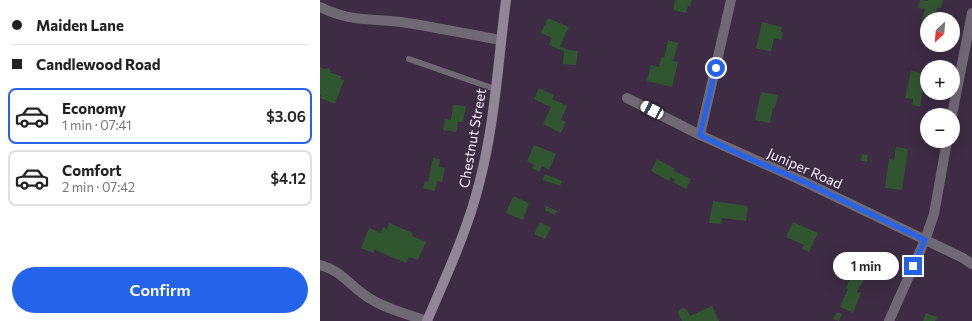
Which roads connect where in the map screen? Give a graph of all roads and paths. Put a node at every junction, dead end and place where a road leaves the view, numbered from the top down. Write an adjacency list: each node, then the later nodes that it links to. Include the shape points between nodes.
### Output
1 (506, 0): 5 (street, Chestnut Street)
2 (731, 0): 10 (street)
3 (320, 6): 5 (street, via 339,15 357,19 400,22)
4 (972, 13): 9 (street)
5 (501, 40): 7 (street, Chestnut Street)
6 (409, 59): 7 (lane)
7 (495, 89): 15 (street, Chestnut Street, via 486,157 479,186 460,244)
8 (627, 98): 10 (street, Juniper Road)
9 (953, 108)
10 (700, 135): 12 (street, Juniper Road)
11 (946, 148): 12 (street, via 934,214)
12 (925, 240): 13 (street, Juniper Road); 16 (street)
13 (972, 264)
14 (320, 265): 15 (street, via 339,273 374,301)
15 (427, 321)
16 (889, 321)

